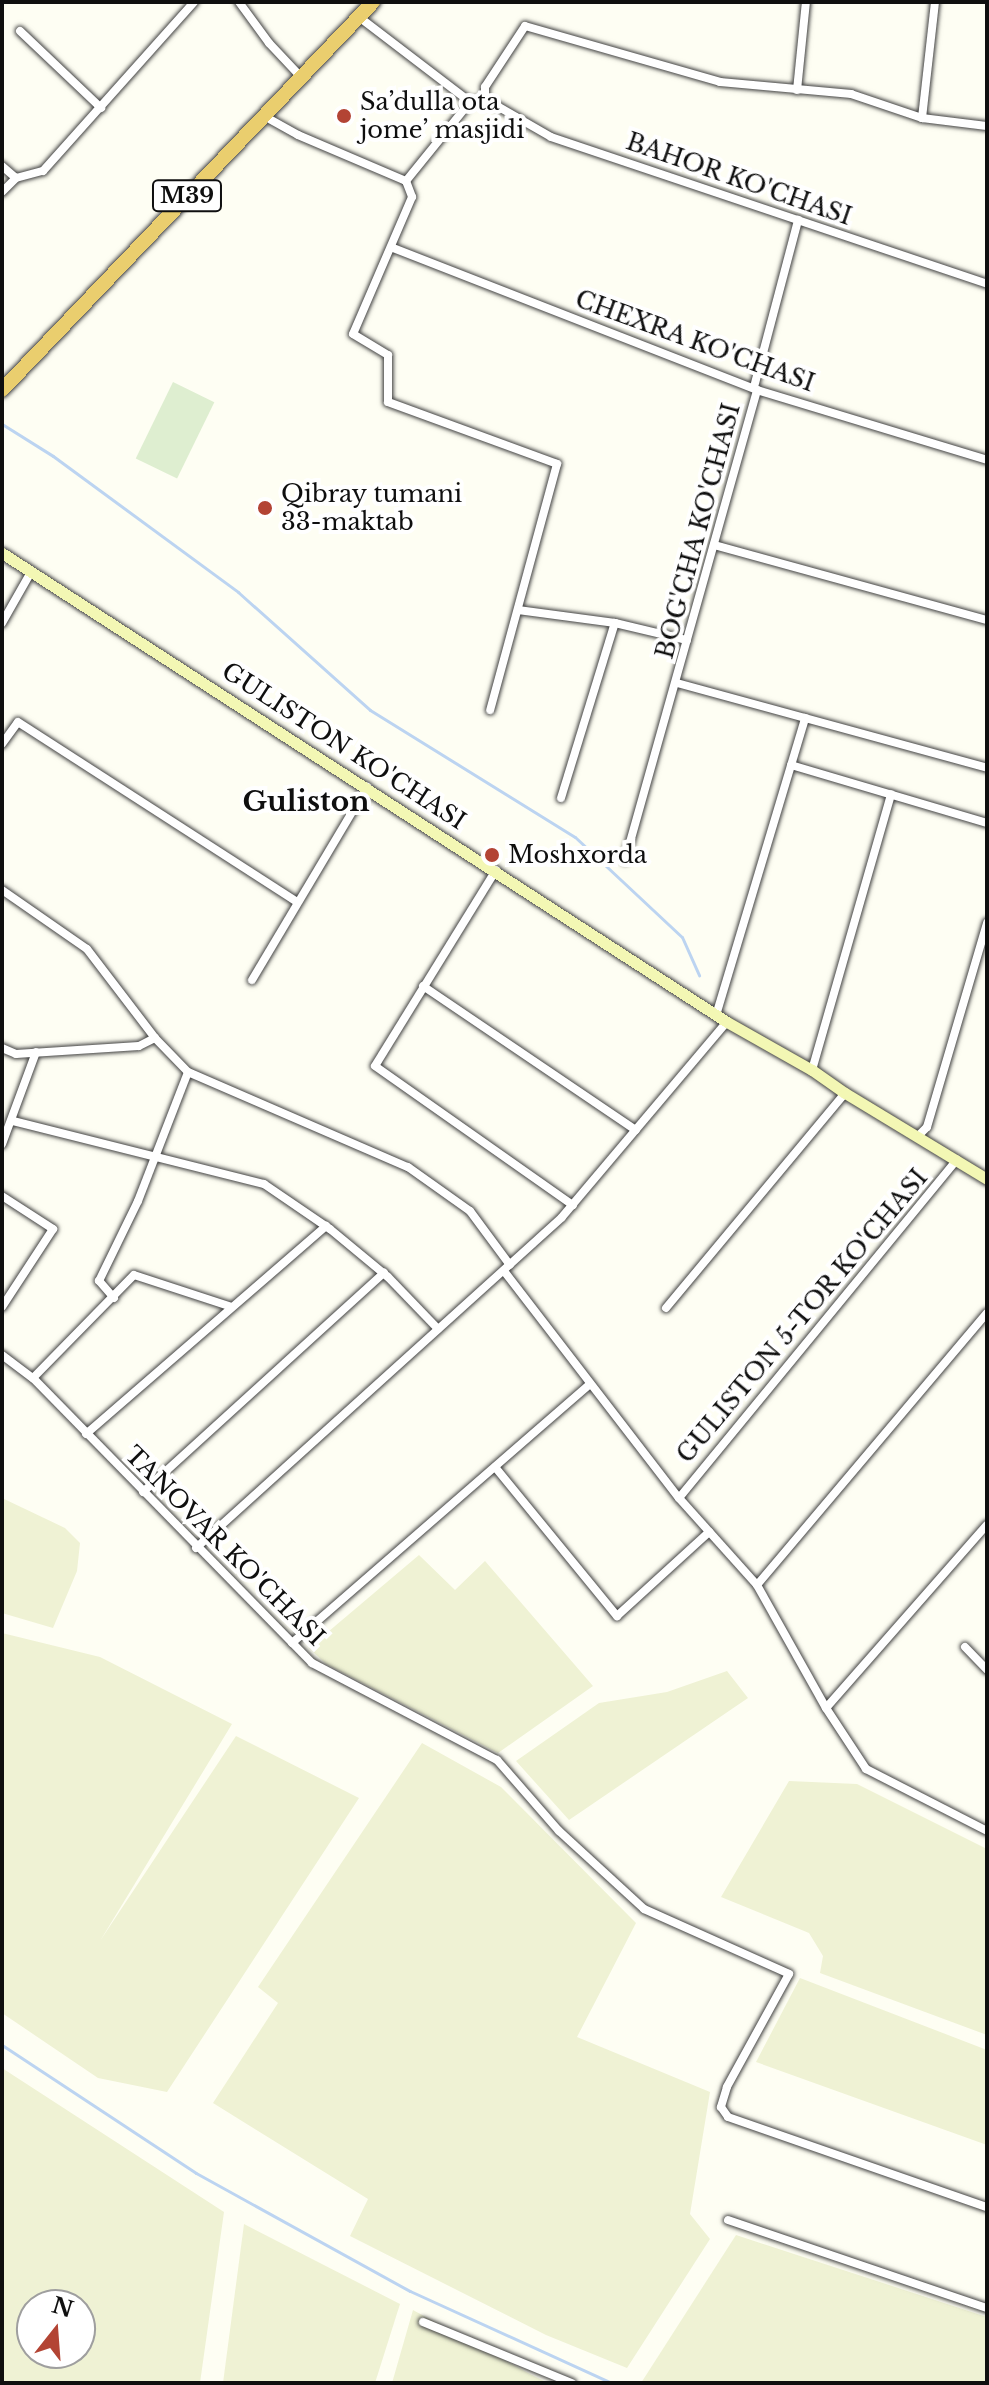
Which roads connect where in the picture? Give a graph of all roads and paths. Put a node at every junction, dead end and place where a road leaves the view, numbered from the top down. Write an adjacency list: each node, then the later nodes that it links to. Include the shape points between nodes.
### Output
1 (194, 2): 12 (street)
2 (239, 2): 8 (street)
3 (373, 2): 6 (highway, M39)
4 (806, 2): 9 (street)
5 (935, 2): 14 (street)
6 (359, 17): 8 (highway, M39); 11 (street)
7 (20, 31): 12 (street)
8 (301, 77): 13 (highway, M39)
9 (797, 90): 10 (street, via 720,82 525,26 485,87); 14 (street, via 851,94)
10 (485, 99): 11 (street); 20 (street, BAHOR KO'CHASI, via 551,137)
11 (470, 102): 18 (street)
12 (101, 108): 17 (street, via 43,171)
13 (264, 116): 18 (street); 24 (highway, M39)
14 (922, 118): 15 (street)
15 (987, 126)
16 (2, 166): 17 (street)
17 (16, 178): 19 (street)
18 (406, 181): 21 (street, via 412,197)
19 (2, 192)
20 (798, 220): 22 (street, BAHOR KO'CHASI); 23 (street, BOG'CHA KO'CHASI)
21 (393, 248): 23 (street, CHEXRA KO'CHASI); 29 (street, via 353,334 388,355 388,402 557,464)
22 (987, 284)
23 (756, 388): 25 (street, CHEXRA KO'CHASI); 26 (street, BOG'CHA KO'CHASI)
24 (2, 390)
25 (987, 460)
26 (714, 545): 30 (street); 33 (street, BOG'CHA KO'CHASI)
27 (2, 553): 28 (main road, GULISTON KO'CHASI)
28 (31, 572): 31 (street); 40 (main road, GULISTON KO'CHASI)
29 (518, 610): 32 (street); 35 (street)
30 (987, 620)
31 (2, 623)
32 (615, 623): 33 (street); 42 (street)
33 (687, 640): 34 (street, BOG'CHA KO'CHASI)
34 (677, 683): 36 (street); 44 (street, BOG'CHA KO'CHASI)
35 (490, 710)
36 (805, 718): 38 (street); 39 (street)
37 (2, 744): 47 (street, via 18,722)
38 (791, 765): 41 (street); 51 (street)
39 (987, 768)
40 (367, 787): 45 (main road, GULISTON KO'CHASI); 47 (street)
41 (891, 794): 43 (street); 56 (street)
42 (561, 798)
43 (987, 823)
44 (625, 860)
45 (496, 869): 50 (street); 51 (main road, GULISTON KO'CHASI)
46 (2, 890): 53 (street, via 87,949)
47 (297, 902): 49 (street)
48 (987, 923): 61 (street, via 927,1127)
49 (252, 980)
50 (423, 986): 60 (street); 67 (street, via 375,1066)
51 (717, 1012): 52 (main road, GULISTON KO'CHASI)
52 (727, 1022): 56 (main road, GULISTON KO'CHASI); 60 (street)
53 (155, 1038): 55 (street, via 139,1046); 57 (street)
54 (2, 1048): 55 (street, via 16,1054)
55 (36, 1052): 59 (street)
56 (812, 1070): 58 (main road, GULISTON KO'CHASI)
57 (188, 1072): 63 (street); 69 (street, via 408,1167 470,1211)
58 (845, 1093): 61 (main road, GULISTON KO'CHASI); 74 (street)
59 (13, 1121): 62 (street); 63 (street)
60 (636, 1130): 67 (street)
61 (917, 1137): 64 (main road, GULISTON KO'CHASI)
62 (2, 1144)
63 (156, 1155): 68 (street, via 264,1184); 71 (street, via 99,1281)
64 (957, 1160): 65 (main road, GULISTON KO'CHASI); 83 (street, GULISTON 5-TOR KO'CHASI)
65 (987, 1179)
66 (2, 1196): 72 (street, via 53,1229)
67 (573, 1205): 69 (street)
68 (326, 1226): 70 (street); 73 (street)
69 (507, 1268): 76 (street); 79 (street)
70 (384, 1273): 76 (street); 82 (street)
71 (114, 1298): 73 (street, via 134,1275); 78 (street)
72 (2, 1307)
73 (232, 1307): 80 (street)
74 (666, 1308)
75 (987, 1313): 87 (street)
76 (438, 1329): 86 (street)
77 (2, 1355): 78 (street, TANOVAR KO'CHASI)
78 (33, 1378): 80 (street, TANOVAR KO'CHASI)
79 (589, 1385): 81 (street); 83 (street)
80 (86, 1434): 82 (street, TANOVAR KO'CHASI)
81 (495, 1467): 85 (street, via 617,1616); 88 (street)
82 (143, 1492): 86 (street, TANOVAR KO'CHASI)
83 (679, 1498): 85 (street)
84 (987, 1525): 91 (street)
85 (709, 1532): 87 (street)
86 (196, 1548): 88 (street, TANOVAR KO'CHASI)
87 (757, 1585): 91 (street)
88 (292, 1643): 93 (street, TANOVAR KO'CHASI, via 312,1663 497,1760 559,1831 644,1909 789,1974 727,2087 721,2107 728,2117)
89 (965, 1647): 90 (street)
90 (987, 1670)
91 (826, 1708): 92 (street, via 866,1769)
92 (987, 1831)
93 (987, 2207)
94 (728, 2220): 95 (street)
95 (987, 2308)
96 (423, 2322): 97 (street)
97 (572, 2383)

